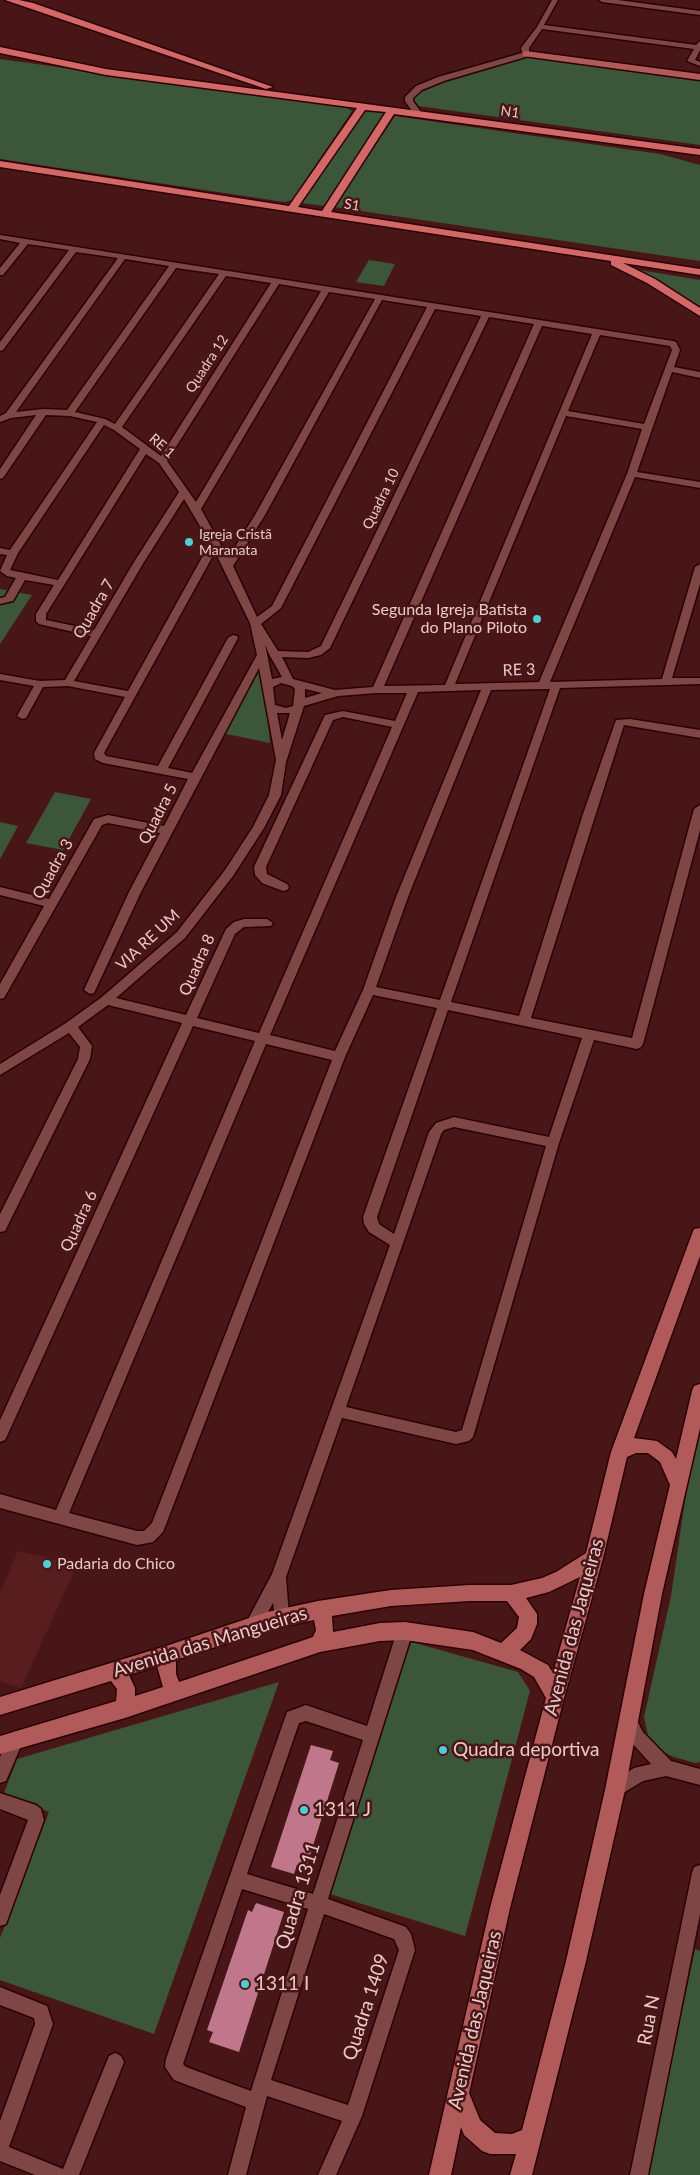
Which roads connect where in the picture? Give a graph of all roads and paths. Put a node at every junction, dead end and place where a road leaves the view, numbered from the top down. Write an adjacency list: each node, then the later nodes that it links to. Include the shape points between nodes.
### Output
1 (9, 0): 11 (highway, via 245,80)
2 (555, 0): 5 (street)
3 (602, 0): 4 (street)
4 (700, 12)
5 (540, 27): 6 (street); 8 (street, via 525,48)
6 (699, 45): 9 (street, via 692,61)
7 (0, 50): 11 (highway, via 106,72)
8 (526, 54): 10 (main road); 14 (street, via 418,88 409,97)
9 (700, 64)
10 (700, 77)
11 (316, 100): 12 (highway, N1)
12 (363, 106): 13 (highway, N1); 21 (highway)
13 (392, 110): 14 (highway, N1); 22 (highway)
14 (417, 112): 15 (highway, N1)
15 (658, 146): 16 (highway, N1); 17 (highway)
16 (700, 152)
17 (700, 162)
18 (0, 164): 20 (highway, S1)
19 (0, 170): 20 (highway)
20 (58, 173): 21 (highway, S1)
21 (292, 209): 22 (highway, S1)
22 (324, 215): 27 (highway, S1)
23 (0, 237): 24 (street)
24 (25, 242): 25 (street); 30 (street)
25 (73, 250): 26 (street); 40 (street)
26 (122, 258): 28 (street); 46 (street)
27 (605, 258): 29 (highway, S1); 36 (highway, via 651,281)
28 (174, 266): 31 (street); 44 (street)
29 (700, 272)
30 (0, 273)
31 (224, 274): 32 (street); 49 (street)
32 (276, 282): 33 (street); 51 (street, Quadra 12)
33 (326, 289): 34 (street); 56 (street)
34 (380, 297): 35 (street); 60 (street)
35 (432, 306): 37 (street); 65 (street, via 276,608)
36 (700, 313)
37 (486, 315): 38 (street); 68 (street, Quadra 10, via 325,648 308,655)
38 (539, 322): 39 (street); 81 (street)
39 (597, 332): 41 (street, via 673,344 676,350); 45 (street)
40 (0, 348)
41 (669, 369): 42 (street); 48 (street)
42 (700, 375)
43 (43, 412): 44 (street, RE 1); 46 (street, RE 1); 53 (street)
44 (70, 413): 47 (street, RE 1)
45 (563, 413): 48 (street); 79 (street)
46 (4, 417)
47 (102, 421): 49 (street, RE 1); 59 (street)
48 (647, 427): 52 (street)
49 (117, 428): 50 (street, RE 1)
50 (145, 449): 51 (street, RE 1); 63 (street)
51 (162, 460): 55 (street, RE 1)
52 (632, 474): 54 (street); 77 (street)
53 (0, 476)
54 (700, 485)
55 (184, 492): 56 (street, RE 1); 66 (street, Quadra 7, via 138,562)
56 (196, 509): 57 (street, RE 1)
57 (215, 543): 60 (street, RE 1); 84 (street)
58 (0, 551): 59 (street)
59 (13, 553): 62 (street, via 5,571)
60 (228, 566): 65 (street, RE 1)
61 (700, 567): 73 (street)
62 (22, 576): 63 (street); 64 (street, via 9,599)
63 (60, 584): 66 (street, via 40,619)
64 (0, 601)
65 (255, 623): 68 (street, RE 1); 69 (street, RE 1)
66 (97, 634): 74 (street, Quadra 7)
67 (233, 638): 91 (street)
68 (274, 654): 72 (street, RE 1)
69 (261, 656): 76 (street, RE 1); 92 (street, Quadra 5)
70 (0, 677): 75 (street)
71 (700, 681): 73 (street, RE 3)
72 (293, 682): 76 (street, via 280,680); 83 (street, RE 3); 85 (street, via 300,689)
73 (666, 682): 78 (street, RE 3)
74 (68, 683): 75 (street); 84 (street)
75 (40, 684): 87 (street)
76 (268, 685): 86 (street, via 267,697)
77 (543, 686): 78 (street, RE 3); 80 (street, RE 3)
78 (556, 686): 103 (street)
79 (448, 688): 80 (street, RE 3); 82 (street, RE 3)
80 (486, 688): 100 (street, via 402,897)
81 (378, 690): 82 (street, RE 3); 83 (street, RE 3)
82 (414, 690): 88 (street)
83 (338, 693): 85 (street, RE 3)
84 (131, 695): 91 (street, via 99,756)
85 (298, 706): 86 (street, via 286,710); 90 (street, VIA RE UM)
86 (272, 708): 90 (street, VIA RE UM)
87 (22, 716)
88 (399, 725): 95 (street, via 344,714 329,717 260,868 266,880); 108 (street)
89 (700, 734): 104 (street, via 620,722)
90 (281, 762): 102 (street, VIA RE UM, via 275,795 229,873 181,935)
91 (162, 770): 92 (street)
92 (195, 777): 94 (street, Quadra 5)
93 (700, 809): 107 (street, via 637,1044)
94 (168, 832): 97 (street, Quadra 3, via 101,820); 99 (street, Quadra 5, via 121,920)
95 (284, 887)
96 (0, 891): 97 (street)
97 (52, 904): 101 (street, Quadra 3)
98 (268, 923): 105 (street, Quadra 8, via 244,923 230,932)
99 (90, 990)
100 (369, 990): 103 (street); 109 (street)
101 (0, 994)
102 (106, 1000): 105 (street); 106 (street, VIA RE UM)
103 (446, 1004): 104 (street); 114 (street, via 370,1217 374,1228)
104 (524, 1020): 107 (street)
105 (190, 1022): 108 (street); 117 (street, Quadra 6)
106 (70, 1026): 110 (street, VIA RE UM); 112 (street, via 86,1046 84,1059)
107 (589, 1035): 111 (street)
108 (263, 1037): 109 (street); 121 (street)
109 (339, 1057): 121 (street, via 158,1527 148,1537 137,1538)
110 (0, 1070)
111 (553, 1143): 114 (street, via 454,1122 440,1126 435,1132); 116 (street, via 468,1433 456,1438)
112 (0, 1227)
113 (700, 1234): 118 (main road, Avenida das Jaqueiras)
114 (398, 1243): 116 (street)
115 (700, 1391): 119 (main road)
116 (338, 1411): 123 (street)
117 (0, 1436)
118 (620, 1452): 119 (main road, via 635,1445 651,1446 666,1457); 122 (main road, Avenida das Jaqueiras)
119 (678, 1484): 137 (main road)
120 (0, 1500): 121 (street)
121 (60, 1518)
122 (594, 1558): 124 (main road, Avenida das Mangueiras, via 562,1578); 134 (main road, Avenida das Jaqueiras)
123 (279, 1576): 126 (street); 127 (street)
124 (511, 1593): 125 (main road, Avenida das Mangueiras, via 391,1598); 130 (main road, via 528,1614 528,1624 520,1639)
125 (318, 1609): 126 (main road, Avenida das Mangueiras); 129 (main road, via 325,1622)
126 (281, 1617): 127 (main road, Avenida das Mangueiras)
127 (253, 1625): 131 (main road, Avenida das Mangueiras)
128 (405, 1631): 129 (main road, Avenida das Mangueiras, via 356,1635); 130 (main road, Avenida das Mangueiras, via 473,1641); 138 (street, Quadra 1311)
129 (320, 1643): 133 (main road, Avenida das Mangueiras)
130 (502, 1652): 134 (main road, Avenida das Mangueiras, via 541,1671)
131 (166, 1655): 132 (main road, Avenida das Mangueiras); 133 (main road, via 167,1674)
132 (114, 1671): 135 (main road, Avenida das Mangueiras); 136 (main road, via 126,1688)
133 (174, 1693): 136 (main road, Avenida das Mangueiras)
134 (555, 1698): 152 (main road, Avenida das Jaqueiras, via 500,1908)
135 (0, 1706)
136 (125, 1709): 139 (main road, Avenida das Mangueiras)
137 (628, 1720): 140 (street, via 637,1737); 143 (main road)
138 (371, 1735): 146 (street, via 306,1713 293,1717); 147 (street, Quadra 1311)
139 (8, 1742): 141 (street)
140 (666, 1768): 142 (street); 143 (street, via 640,1774)
141 (0, 1775)
142 (700, 1777)
143 (615, 1790): 154 (main road, via 576,1961)
144 (0, 1801): 148 (street, via 30,1811 36,1820)
145 (700, 1874): 163 (street, Rua N)
146 (237, 1879): 147 (street, Quadra 1409); 151 (street, via 174,2067 180,2074)
147 (318, 1904): 151 (street, Quadra 1311); 153 (street, Quadra 1409, via 400,1933 406,1940 407,1950)
148 (0, 1918)
149 (0, 1996): 155 (street, via 41,2012 44,2024)
150 (115, 2062): 158 (street)
151 (259, 2094): 153 (street); 159 (street, Quadra 1311)
152 (459, 2094): 154 (main road, via 472,2127 490,2143 512,2145); 161 (main road, Avenida das Jaqueiras)
153 (353, 2116): 160 (street, Quadra 1409)
154 (530, 2138): 162 (main road)
155 (0, 2146)
156 (0, 2152): 157 (street)
157 (57, 2175)
158 (70, 2175)
159 (237, 2175)
160 (327, 2175)
161 (440, 2175)
162 (521, 2175)
163 (639, 2175)

